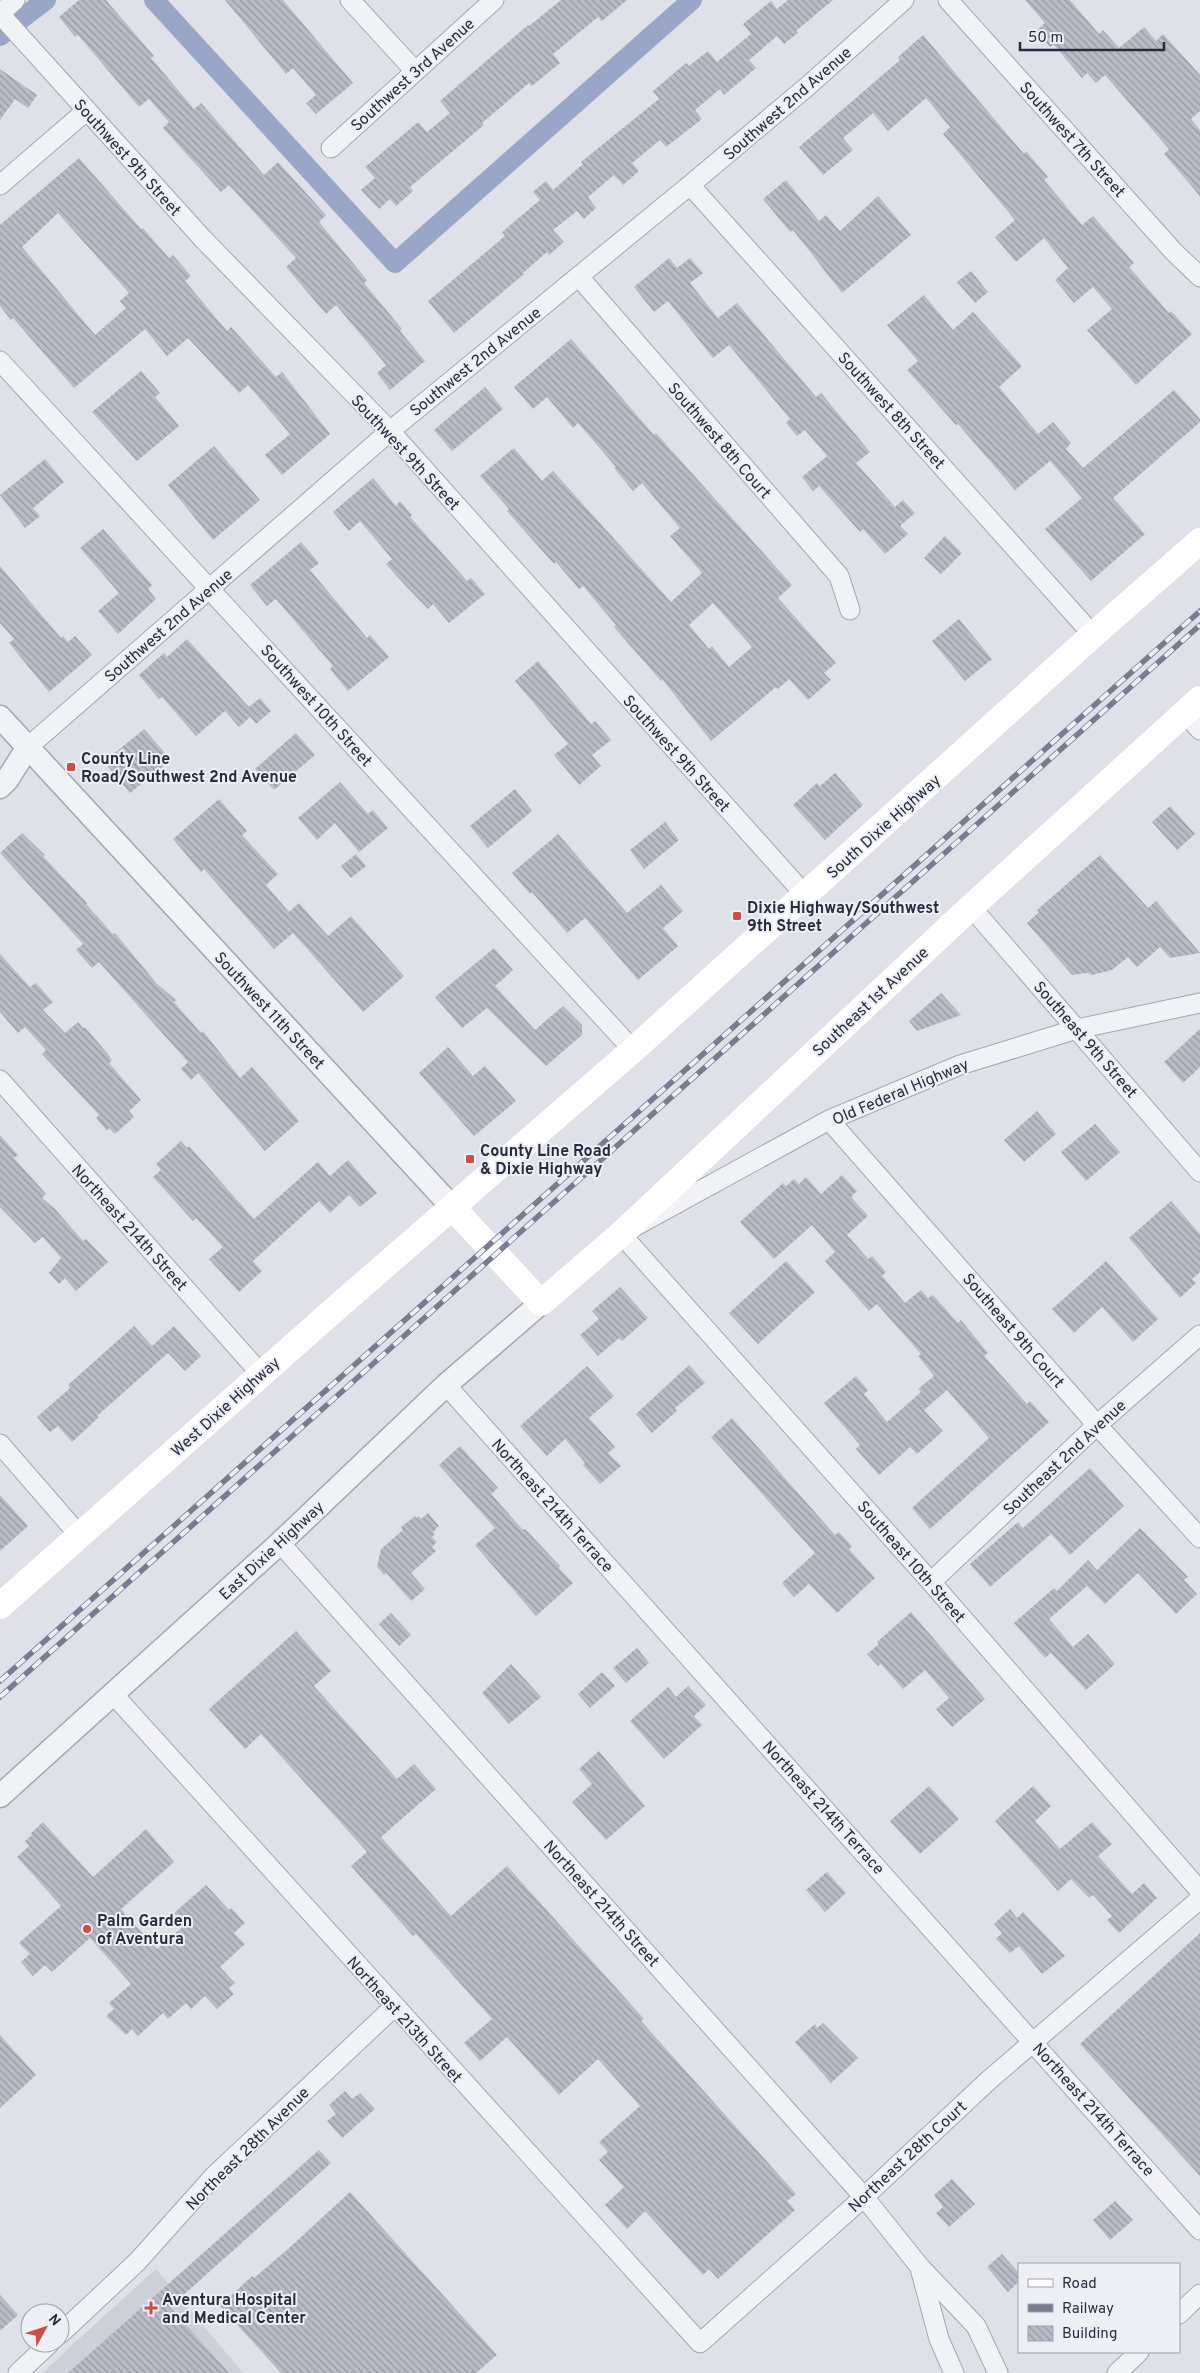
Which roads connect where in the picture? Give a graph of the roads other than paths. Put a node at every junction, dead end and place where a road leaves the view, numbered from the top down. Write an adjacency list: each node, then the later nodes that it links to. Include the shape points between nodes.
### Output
1 (15, 0): 6 (street)
2 (350, 0): 7 (street)
3 (494, 0): 7 (street, Southwest 3rd Avenue)
4 (904, 0): 11 (street, Southwest 2nd Avenue)
5 (948, 0): 13 (street, Southwest 7th Street)
6 (0, 14): 8 (street, Southwest 9th Street)
7 (415, 71): 9 (street, Southwest 3rd Avenue)
8 (86, 111): 10 (street); 15 (street, Southwest 9th Street, via 203,239)
9 (331, 148)
10 (0, 185)
11 (690, 185): 12 (street, Southwest 2nd Avenue); 19 (street, Southwest 8th Street)
12 (579, 277): 15 (street, Southwest 2nd Avenue); 18 (street, Southwest 8th Court, via 839,576)
13 (1200, 277)
14 (0, 362): 17 (street, Southwest 10th Street)
15 (390, 431): 17 (street, Southwest 2nd Avenue); 24 (street, Southwest 9th Street)
16 (1200, 541): 19 (main road, South Dixie Highway)
17 (210, 588): 22 (street, Southwest 2nd Avenue); 28 (street, Southwest 10th Street)
18 (850, 610)
19 (1093, 635): 24 (main road, South Dixie Highway)
20 (1195, 714): 25 (main road, Southeast 1st Avenue)
21 (0, 717): 22 (street, Southwest 11th Street)
22 (28, 747): 23 (street); 32 (street, Southwest 11th Street)
23 (0, 787)
24 (806, 896): 28 (main road, South Dixie Highway)
25 (971, 907): 27 (street, Southeast 9th Street); 33 (main road, Southeast 1st Avenue)
26 (1200, 1003): 27 (street, Old Federal Highway)
27 (1078, 1029): 30 (street, Old Federal Highway, via 960,1065); 31 (street, Southeast 9th Street)
28 (634, 1050): 32 (main road, South Dixie Highway)
29 (0, 1080): 36 (street, Northeast 214th Street)
30 (829, 1120): 33 (street, Old Federal Highway); 38 (street, Southeast 9th Court)
31 (1200, 1172)
32 (453, 1208): 34 (main road, Southwest 11th Street); 36 (main road, West Dixie Highway)
33 (621, 1234): 34 (main road, Southeast 1st Avenue); 43 (street, Southeast 10th Street)
34 (541, 1304): 37 (street, East Dixie Highway)
35 (1200, 1335): 38 (street, Southeast 2nd Avenue)
36 (261, 1374): 40 (main road, West Dixie Highway)
37 (446, 1385): 42 (street, East Dixie Highway); 50 (street, Northeast 214th Terrace)
38 (1097, 1425): 41 (street, Southeast 9th Court); 43 (street, Southeast 2nd Avenue)
39 (0, 1444): 40 (street)
40 (80, 1535): 44 (main road, West Dixie Highway)
41 (1200, 1538)
42 (280, 1543): 45 (street, East Dixie Highway); 51 (street, Northeast 214th Street)
43 (931, 1582): 47 (street, Southeast 10th Street)
44 (0, 1606)
45 (113, 1694): 46 (street, East Dixie Highway); 49 (street, Northeast 213th Street)
46 (0, 1796)
47 (1200, 1891)
48 (1200, 1899): 50 (street, Northeast 28th Court)
49 (394, 2007): 56 (street, Northeast 28th Avenue, via 214,2176 137,2262); 57 (street, Northeast 213th Street)
50 (1034, 2041): 51 (street, Northeast 28th Court); 52 (street, Northeast 214th Terrace)
51 (864, 2198): 53 (street, Northeast 214th Street); 57 (street, Northeast 28th Court)
52 (1200, 2230)
53 (920, 2267): 61 (street, Northeast 214th Street, via 939,2339); 62 (street, Northeast 214th Street, via 976,2326)
54 (1200, 2294): 55 (street)
55 (1180, 2313)
56 (70, 2325)
57 (700, 2343)
58 (39, 2353): 60 (street)
59 (1139, 2353): 63 (street)
60 (18, 2373)
61 (954, 2373)
62 (998, 2373)
63 (1117, 2373)

